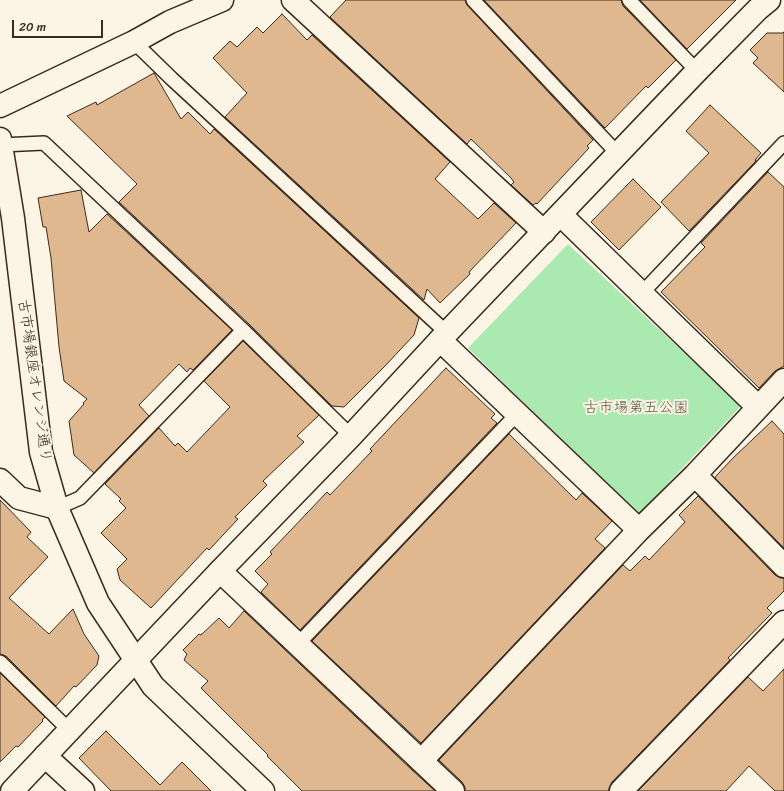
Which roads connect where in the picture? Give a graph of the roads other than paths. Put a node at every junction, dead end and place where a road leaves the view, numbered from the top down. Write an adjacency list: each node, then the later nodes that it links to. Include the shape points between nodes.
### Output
1 (222, 0): 6 (street, via 170,22)
2 (293, 0): 13 (street)
3 (473, 0): 11 (lane)
4 (629, 0): 7 (lane)
5 (769, 0): 7 (street)
6 (134, 42): 8 (street); 16 (lane)
7 (697, 71): 11 (street)
8 (0, 106)
9 (0, 142): 15 (lane, via 44,143); 23 (street, 古市場銀座オレンジ通り, via 13,218 41,452)
10 (784, 143): 14 (lane)
11 (618, 154): 12 (street)
12 (561, 215): 13 (street); 14 (street)
13 (544, 232): 16 (street)
14 (642, 293): 18 (street)
15 (243, 330): 20 (lane); 23 (lane, via 80,498)
16 (444, 336): 19 (street); 20 (street)
17 (784, 380): 18 (street)
18 (758, 407): 21 (street)
19 (518, 414): 24 (street); 28 (lane)
20 (350, 436): 26 (street)
21 (695, 475): 24 (street); 25 (street)
22 (0, 480): 23 (street, via 19,498)
23 (57, 508): 29 (street, 古市場銀座オレンジ通り, via 98,603)
24 (639, 530): 33 (street)
25 (784, 566)
26 (220, 571): 28 (street); 29 (street)
27 (784, 622): 38 (street)
28 (298, 644): 33 (street)
29 (136, 659): 31 (street); 36 (street, 古市場銀座オレンジ通り, via 153,686)
30 (0, 662): 31 (lane)
31 (70, 731): 32 (street)
32 (45, 756): 34 (street); 35 (street)
33 (421, 761): 37 (street)
34 (12, 791)
35 (83, 791)
36 (263, 791)
37 (453, 791)
38 (621, 791)

